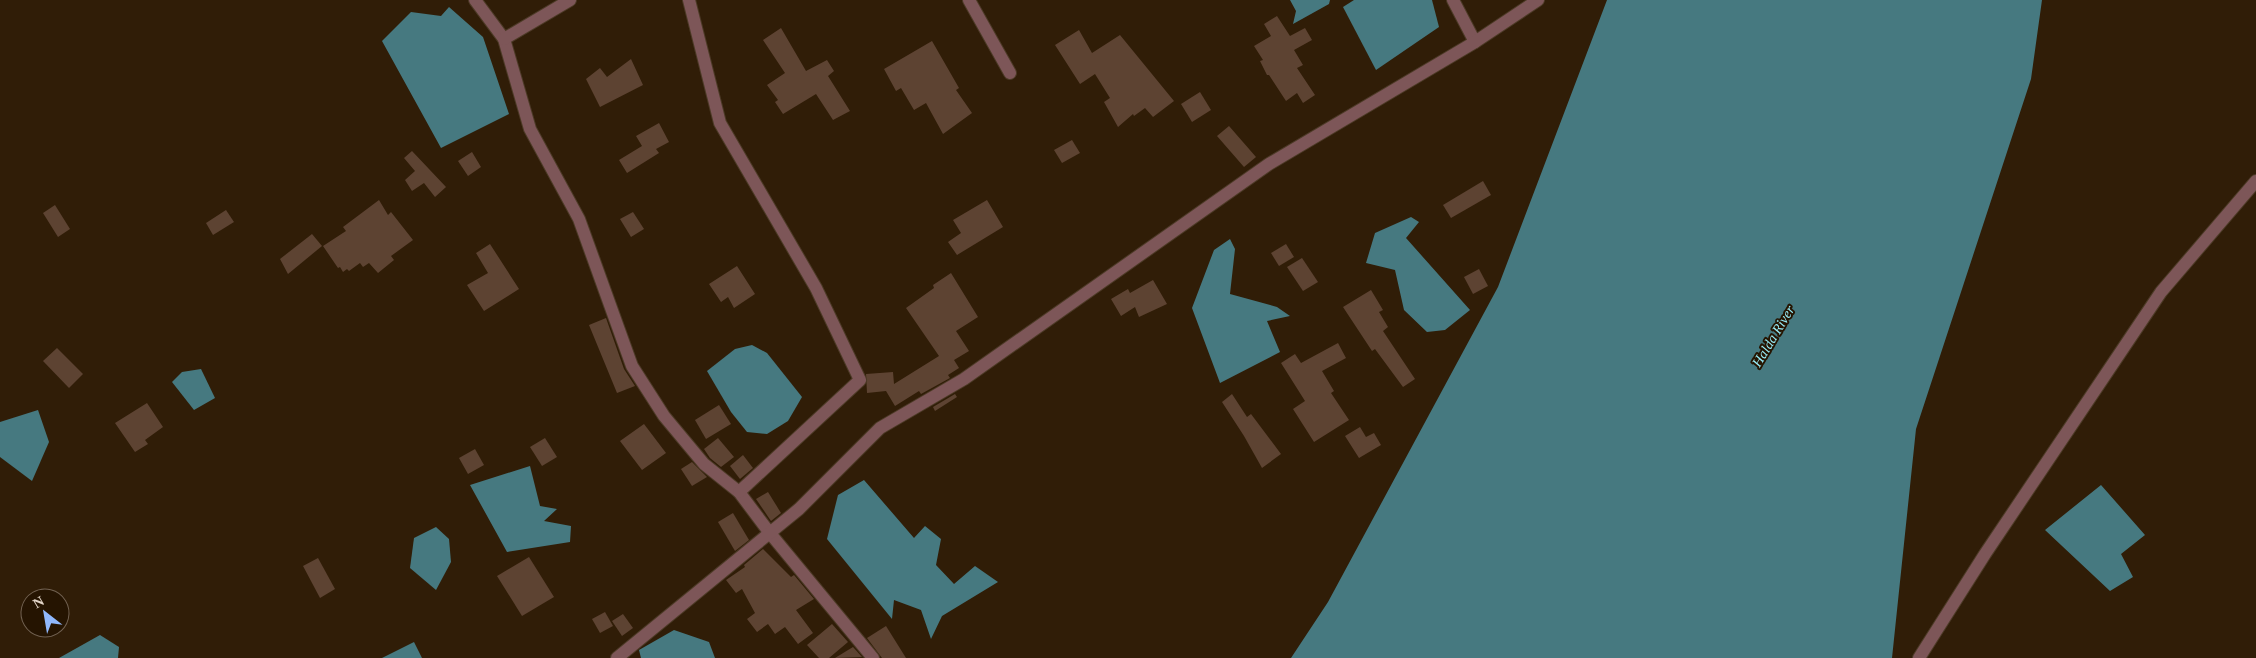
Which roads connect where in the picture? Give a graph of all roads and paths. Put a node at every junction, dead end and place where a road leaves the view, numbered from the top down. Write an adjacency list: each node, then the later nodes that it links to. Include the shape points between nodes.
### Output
1 (475, 0): 7 (street)
2 (570, 0): 7 (street)
3 (689, 0): 11 (street, via 720,123 816,288 860,380)
4 (969, 0): 9 (street)
5 (1453, 0): 8 (street)
6 (1538, 0): 8 (street)
7 (504, 39): 11 (street, via 530,130 579,219 632,366 664,416 704,464)
8 (1475, 42): 12 (street, via 1268,164 964,379 880,428 799,509)
9 (1010, 73)
10 (2256, 181): 15 (street, via 2161,292)
11 (739, 492): 12 (street)
12 (769, 532): 13 (street); 14 (street)
13 (618, 658)
14 (873, 658)
15 (1919, 658)

